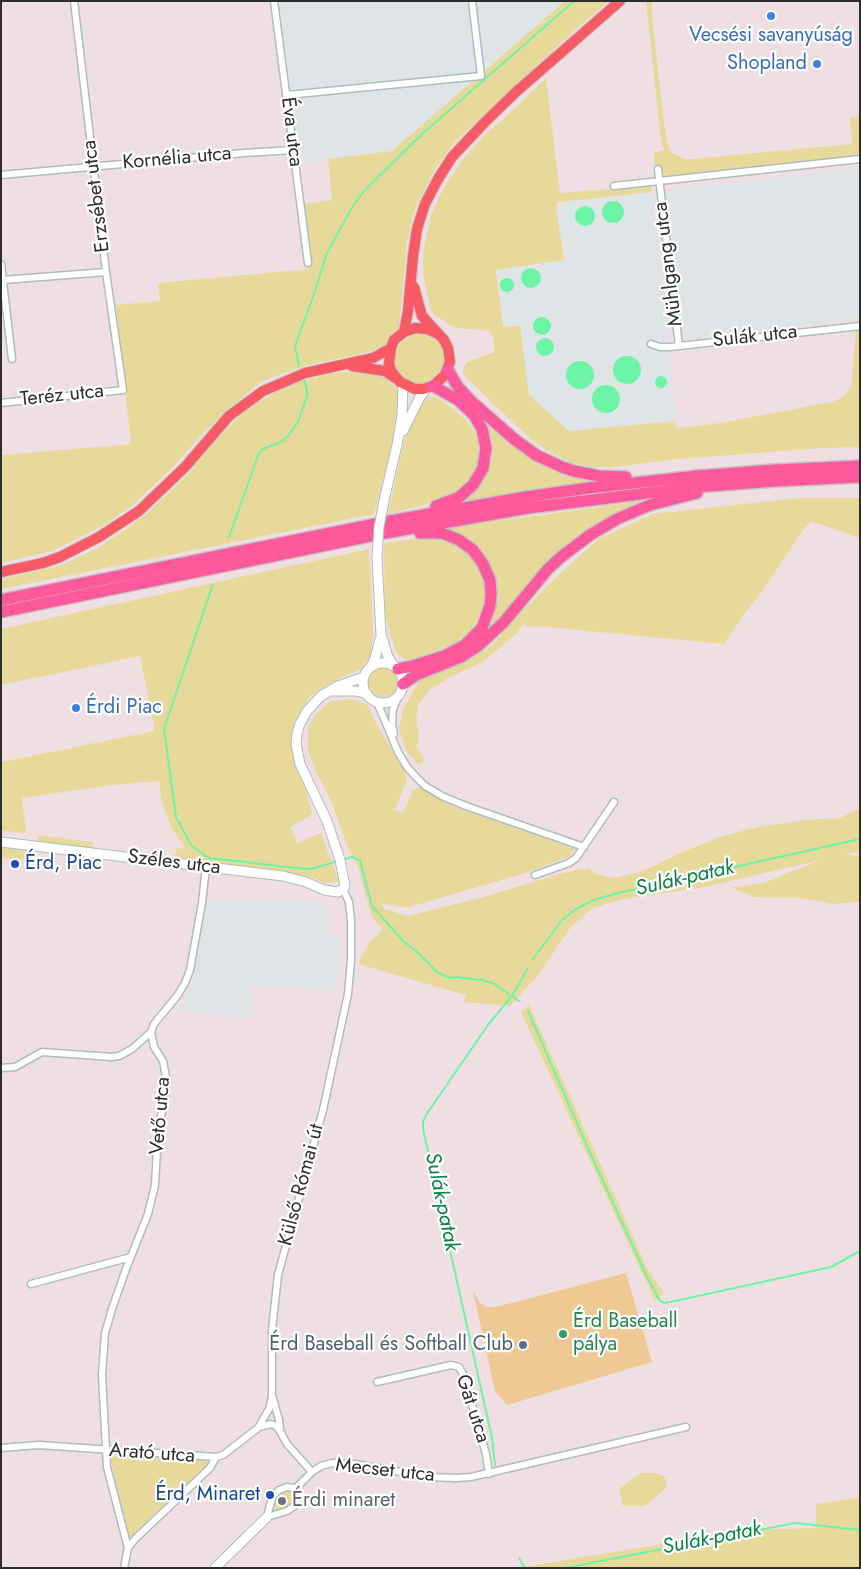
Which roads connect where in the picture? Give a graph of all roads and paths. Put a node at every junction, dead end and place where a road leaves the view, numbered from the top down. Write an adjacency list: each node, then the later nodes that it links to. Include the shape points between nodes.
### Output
1 (74, 1): 8 (street, Erzsébet utca)
2 (274, 1): 5 (street, Éva utca)
3 (472, 1): 5 (street, via 481,76)
4 (620, 1): 16 (main road, via 516,92 452,157 425,204 415,237)
5 (287, 95): 6 (street, Éva utca)
6 (294, 150): 8 (street, Kornélia utca); 13 (street, Éva utca)
7 (860, 160): 11 (street)
8 (93, 166): 10 (street, Kornélia utca); 15 (street, Erzsébet utca)
9 (658, 169): 11 (street, Mühlgang utca)
10 (1, 175)
11 (659, 182): 12 (street); 22 (street, Mühlgang utca)
12 (614, 186)
13 (308, 263)
14 (1, 264): 17 (street)
15 (106, 272): 17 (street); 29 (street, Erzsébet utca)
16 (412, 274): 19 (main road); 20 (main road, via 422,316)
17 (3, 280): 24 (street)
18 (860, 326): 22 (street, Sulák utca)
19 (404, 332): 20 (main road, via 421,328); 23 (main road)
20 (438, 334): 26 (main road, via 448,348)
21 (651, 344): 22 (street, Sulák utca)
22 (679, 346)
23 (390, 348): 25 (main road, via 373,358); 27 (main road, via 389,363)
24 (12, 359)
25 (346, 365): 27 (main road, via 384,371); 38 (main road, via 295,376 252,398 229,416 156,497 99,538 43,563)
26 (448, 370): 28 (main road, via 442,380); 33 (highway, via 458,387 514,439 562,468 610,477)
27 (399, 381): 28 (main road, via 415,389); 31 (street, via 402,415)
28 (430, 387): 31 (street, via 420,397); 36 (highway, via 458,400 474,415 486,442 483,468 473,485 458,498)
29 (123, 390): 30 (street, Teréz utca)
30 (1, 403)
31 (397, 445): 41 (street, bridge, via 379,528)
32 (860, 466): 33 (highway)
33 (697, 476): 36 (highway, via 568,491)
34 (860, 477): 35 (highway)
35 (775, 481): 37 (highway, via 568,502); 45 (highway, via 751,488 701,492 675,498 617,519 561,557 504,622 478,646 460,658 416,675)
36 (390, 521): 39 (highway)
37 (386, 533): 40 (highway); 43 (highway, via 436,532 459,540 480,558 491,587 487,616 471,640 454,652 424,663)
38 (1, 572)
39 (1, 600)
40 (1, 612)
41 (380, 634): 42 (street); 43 (street, via 386,653)
42 (371, 667): 43 (street, via 382,663); 44 (street)
43 (396, 668): 45 (street, via 403,679)
44 (364, 677): 46 (street); 47 (street)
45 (401, 690): 48 (street, via 389,702); 49 (street, via 393,709)
46 (331, 691): 47 (street); 55 (street, via 307,710 299,726 296,744 303,772 336,848 345,880)
47 (367, 694): 48 (street)
48 (377, 702): 49 (street)
49 (395, 743): 52 (street, via 416,778 444,797)
50 (614, 802): 52 (street)
51 (1, 842): 53 (street, Széles utca)
52 (584, 847): 54 (street, via 569,863)
53 (206, 867): 55 (street, Széles utca, via 282,876 332,892); 56 (street, via 190,970 177,996)
54 (535, 875)
55 (343, 889): 61 (street, Külső Római út, via 349,902 351,921 348,987 323,1110 278,1275 272,1330)
56 (151, 1032): 57 (street, via 132,1050 119,1056 42,1052 14,1066); 58 (street, Vető utca, via 154,1047 163,1061 166,1087 152,1199)
57 (1, 1068)
58 (131, 1257): 59 (street); 66 (street, Vető utca, via 105,1333 102,1375)
59 (31, 1284)
60 (377, 1382): 69 (street, Gát utca, via 458,1367 467,1384)
61 (272, 1395): 63 (street, Arató utca, via 269,1409); 64 (street, Külső Római út)
62 (686, 1427): 69 (street, Mecset utca)
63 (258, 1428): 64 (street, via 271,1424); 67 (street, Arató utca)
64 (280, 1431): 68 (street, Külső Római út)
65 (1, 1448): 66 (street, Arató utca, via 38,1445)
66 (106, 1451): 67 (street, Arató utca); 72 (street, Vető utca, via 107,1467)
67 (216, 1458): 72 (street, via 210,1468)
68 (312, 1472): 69 (street, Mecset utca, via 332,1463 430,1477); 70 (street, Mecset utca)
69 (489, 1474)
70 (296, 1488): 71 (street, via 279,1490 273,1496); 71 (street, Mecset utca, via 296,1505 287,1512)
71 (268, 1516): 74 (street, Mecset utca)
72 (128, 1548): 73 (street, Vető utca)
73 (124, 1568)
74 (215, 1568)

